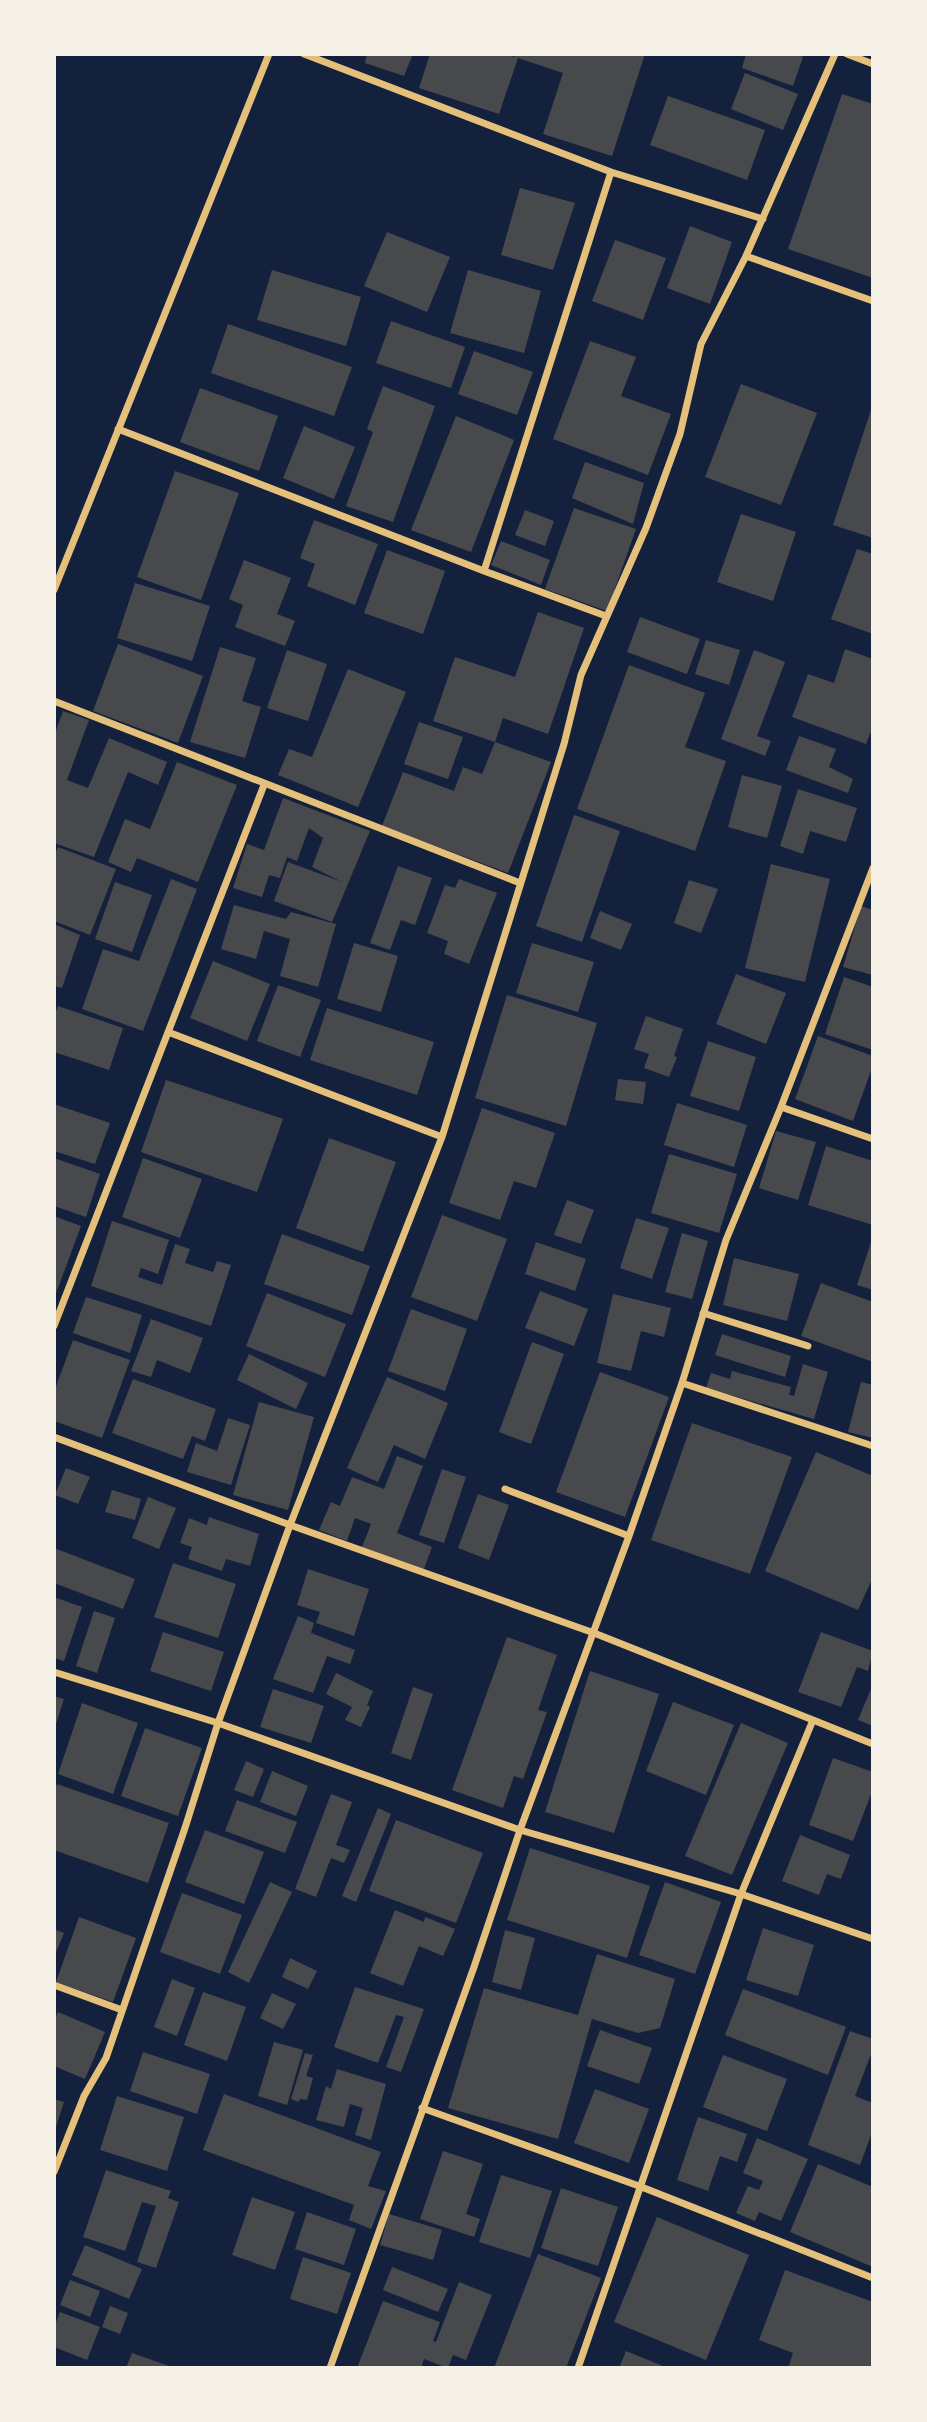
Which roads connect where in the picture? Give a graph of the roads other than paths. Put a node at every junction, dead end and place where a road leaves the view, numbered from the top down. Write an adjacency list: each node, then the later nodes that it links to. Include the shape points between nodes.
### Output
1 (269, 54): 10 (street)
2 (304, 54): 6 (street)
3 (835, 54): 7 (street)
4 (847, 54): 5 (street)
5 (873, 64)
6 (611, 172): 7 (street); 11 (street)
7 (763, 219): 8 (street)
8 (746, 256): 9 (street); 13 (street, via 701,344 680,434 646,528)
9 (873, 301)
10 (118, 429): 11 (street); 12 (street)
11 (484, 571): 13 (street)
12 (54, 590)
13 (606, 616): 17 (street, via 581,675)
14 (54, 701): 15 (street)
15 (264, 785): 17 (street); 19 (street)
16 (873, 869): 18 (street)
17 (520, 883): 21 (street)
18 (871, 883): 20 (street)
19 (168, 1032): 21 (street); 24 (street)
20 (781, 1107): 22 (street); 23 (street, via 726,1240)
21 (442, 1137): 30 (street)
22 (873, 1139)
23 (703, 1313): 25 (street); 26 (street)
24 (54, 1326)
25 (808, 1346)
26 (682, 1383): 28 (street); 31 (street)
27 (54, 1437): 30 (street)
28 (873, 1446)
29 (505, 1489): 31 (street)
30 (290, 1525): 32 (street); 35 (street)
31 (629, 1535): 32 (street)
32 (594, 1633): 34 (street); 37 (street)
33 (54, 1672): 35 (street)
34 (813, 1720): 36 (street); 38 (street)
35 (218, 1723): 37 (street); 41 (street)
36 (873, 1744)
37 (520, 1830): 38 (street); 42 (street)
38 (741, 1894): 39 (street); 44 (street)
39 (873, 1939)
40 (54, 1984): 41 (street)
41 (122, 2010): 43 (street, via 106,2058 84,2096)
42 (422, 2108): 44 (street); 46 (street)
43 (54, 2172)
44 (639, 2186): 45 (street); 47 (street)
45 (873, 2278)
46 (330, 2368)
47 (578, 2368)

